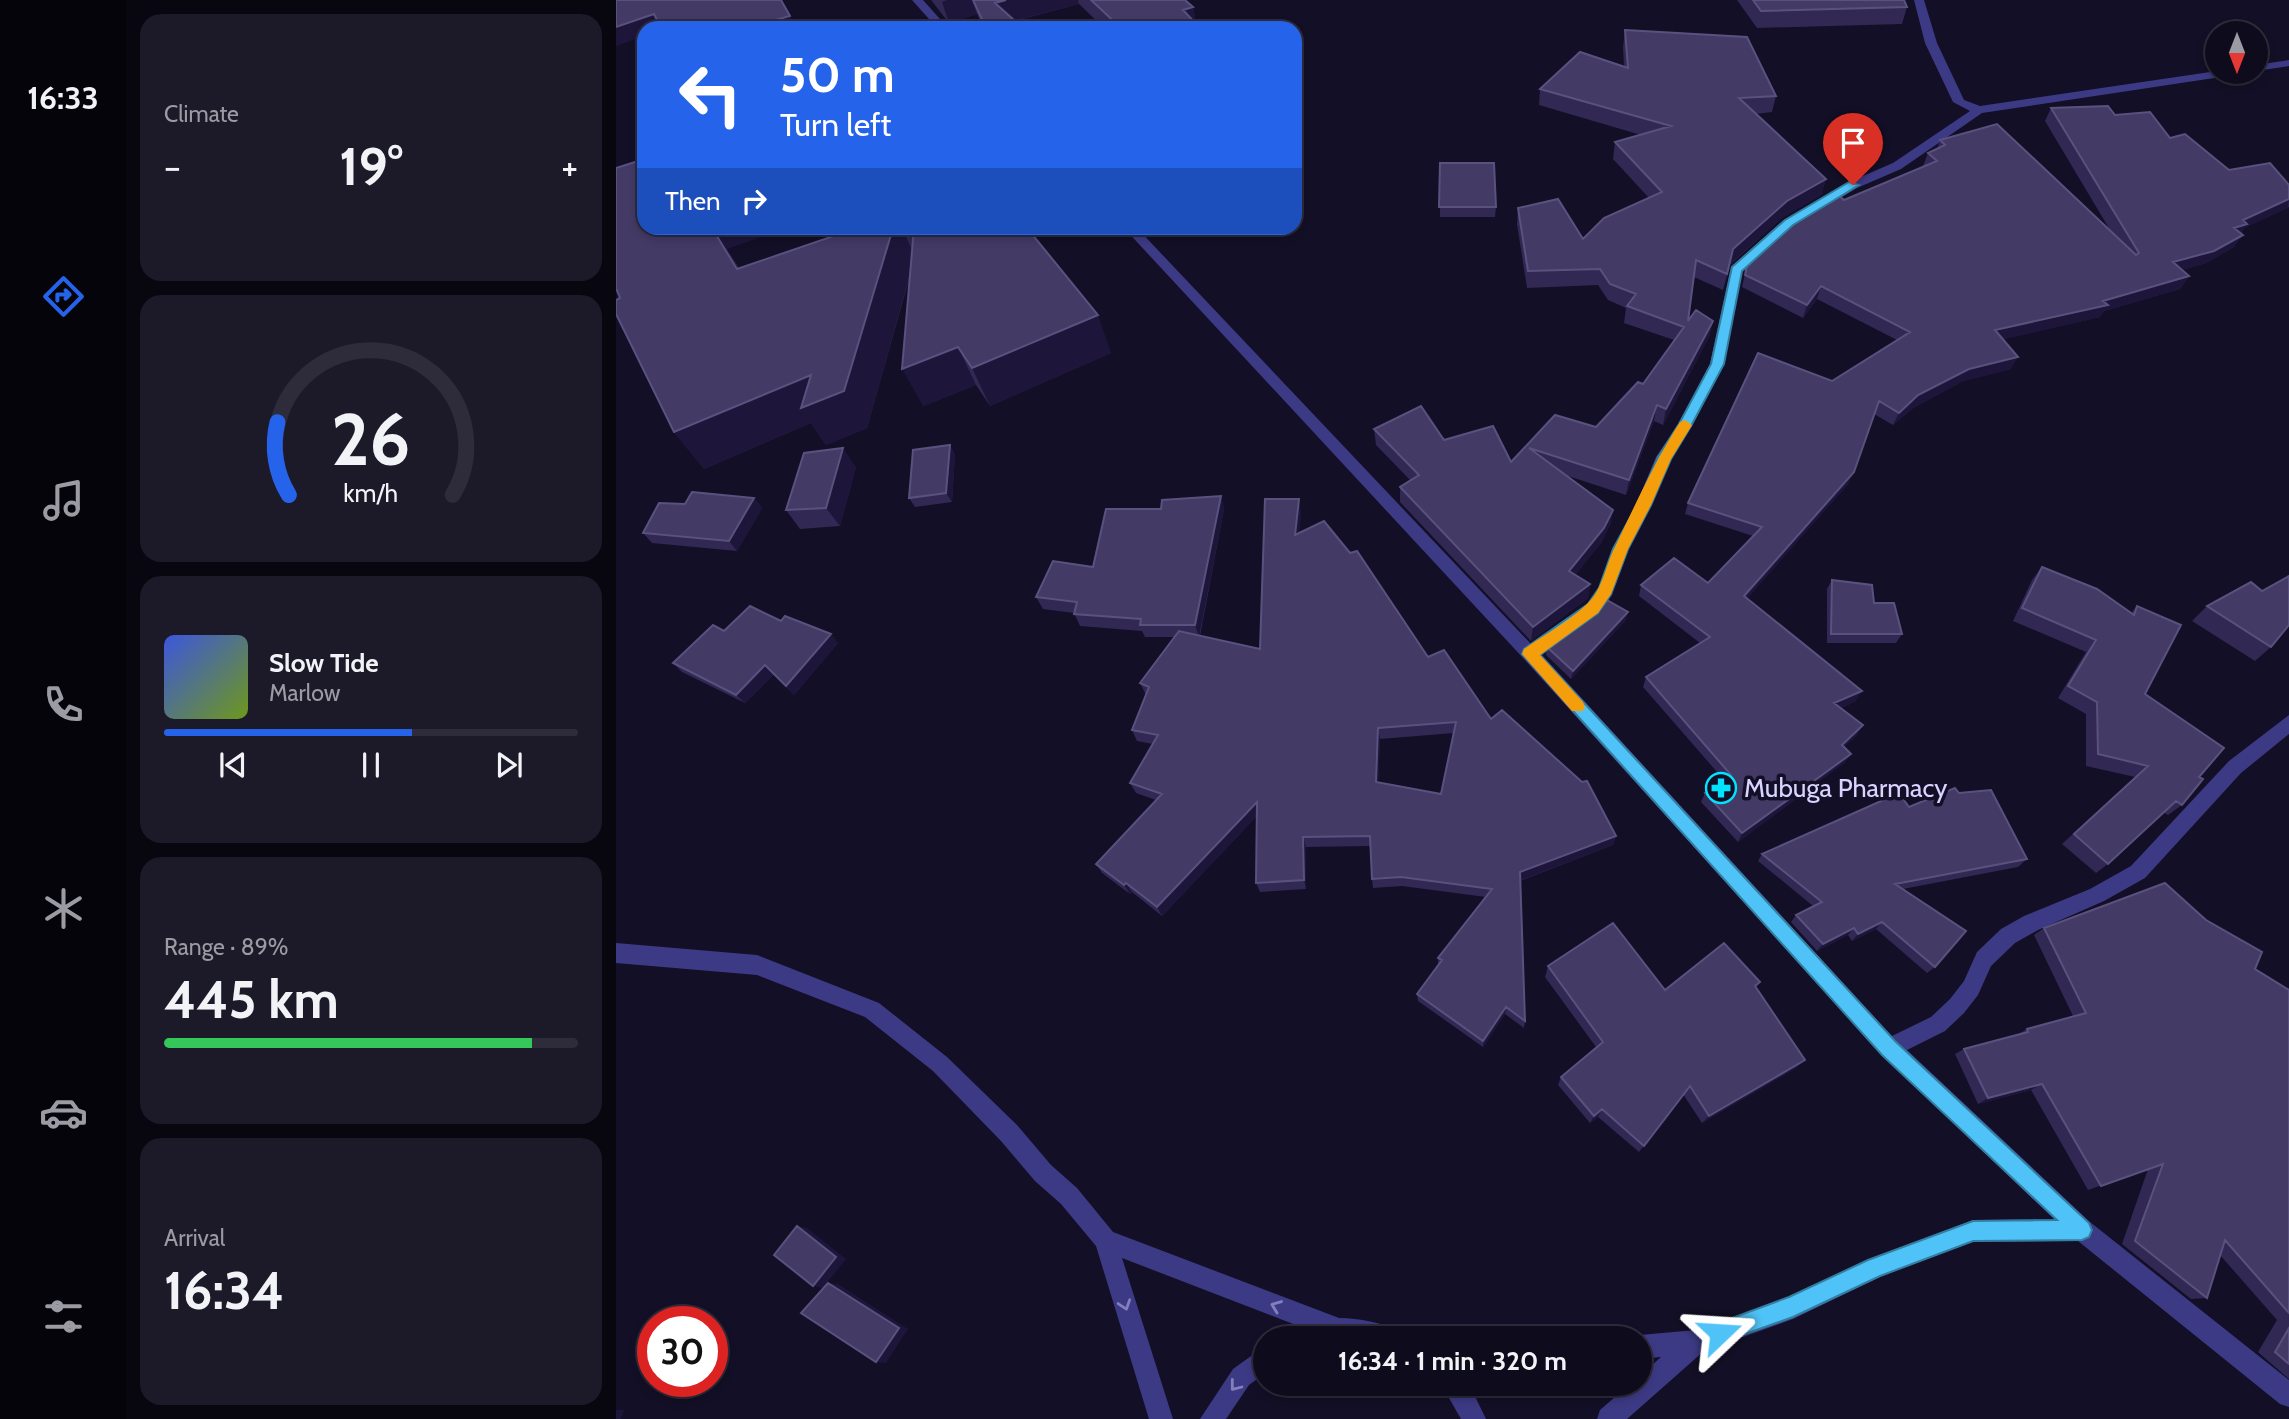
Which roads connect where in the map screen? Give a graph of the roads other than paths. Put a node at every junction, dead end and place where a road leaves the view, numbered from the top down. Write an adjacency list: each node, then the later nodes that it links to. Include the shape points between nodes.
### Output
1 (917, 0): 3 (street)
2 (1919, 0): 7 (street, via 1931,44 1959,102)
3 (936, 21)
4 (2289, 63): 5 (street)
5 (2268, 66)
6 (2205, 76): 7 (street)
7 (1979, 110): 9 (street, via 1896,166 1789,223 1736,270 1717,364 1664,457 1606,590 1593,609)
8 (1137, 235): 9 (street)
9 (1530, 654): 12 (street)
10 (2289, 723): 12 (street, via 2235,767 2138,872 2008,936 1984,959 1957,1006 1937,1024)
11 (616, 953): 14 (street, via 757,965 872,1010 940,1064 1069,1196)
12 (1888, 1048): 13 (street)
13 (2082, 1230): 16 (street, via 1973,1231 1875,1268 1793,1307); 19 (street)
14 (1105, 1240): 15 (street, one-way to 14); 21 (street, one-way to 21)
15 (1329, 1326)
16 (1696, 1342): 17 (street); 24 (street)
17 (1652, 1346)
18 (1253, 1368): 22 (street, one-way to 22)
19 (2289, 1395)
20 (1460, 1396): 23 (street)
21 (1161, 1419)
22 (1212, 1419)
23 (1474, 1419)
24 (1609, 1419)

